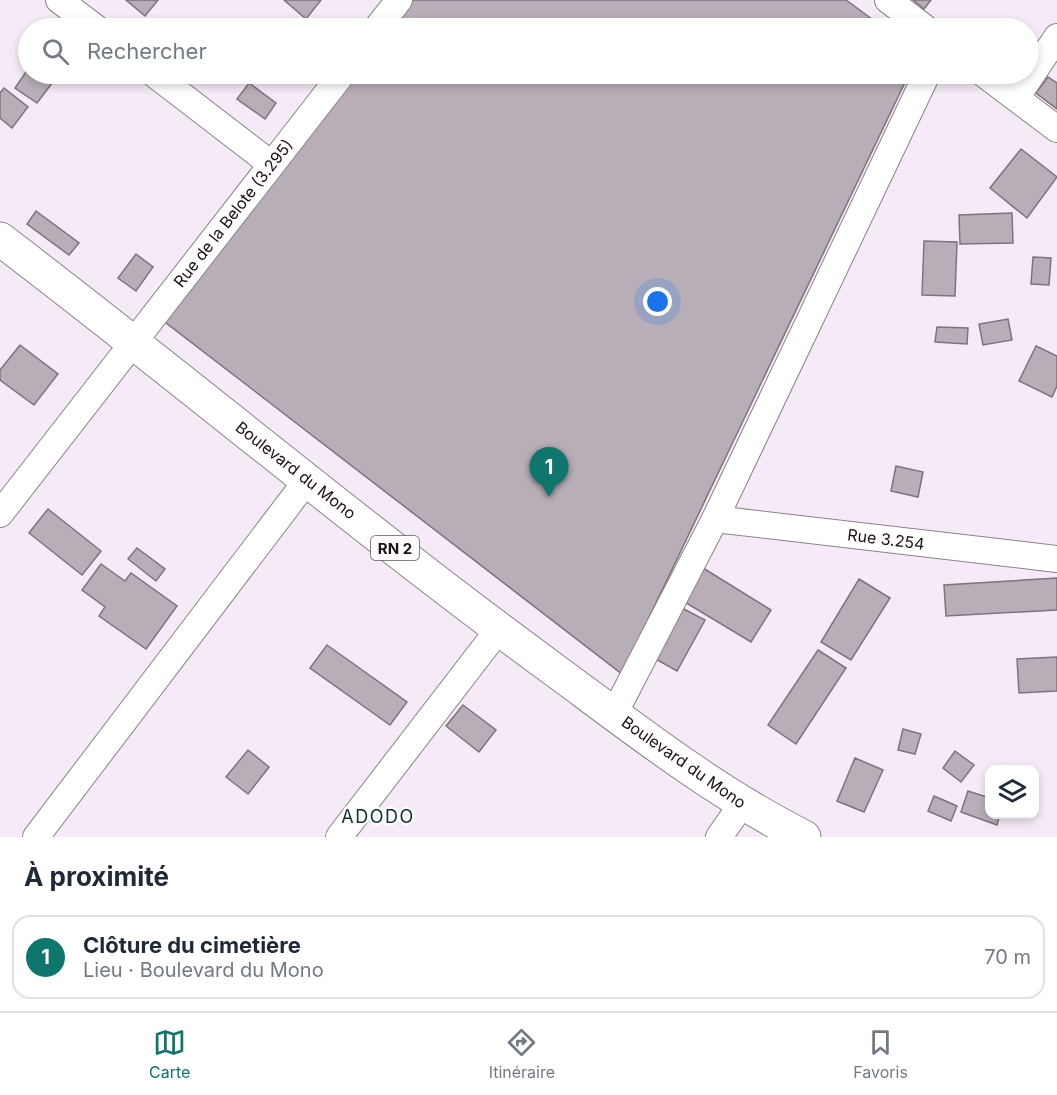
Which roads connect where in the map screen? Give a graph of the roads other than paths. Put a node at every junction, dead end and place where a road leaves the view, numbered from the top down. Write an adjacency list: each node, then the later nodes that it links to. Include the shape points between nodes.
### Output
1 (59, 0): 4 (street)
2 (399, 0): 5 (street)
3 (888, 0): 6 (street)
4 (83, 18)
5 (385, 18)
6 (912, 18)
7 (1057, 37): 8 (street)
8 (1039, 64)
9 (167, 84): 16 (street)
10 (334, 84): 16 (street, Rue de la Belote (3.295))
11 (922, 84): 22 (street)
12 (997, 84): 14 (street)
13 (1025, 84): 14 (street)
14 (1016, 98): 15 (street)
15 (1057, 129)
16 (272, 164): 19 (street, Rue de la Belote (3.295))
17 (0, 238): 19 (main road, Boulevard du Mono / RN 2)
18 (0, 258): 19 (main road, Boulevard du Mono / RN 2)
19 (128, 346): 20 (main road, Boulevard du Mono / RN 2); 21 (street, Rue de la Belote (3.295)); 25 (main road, Boulevard du Mono / RN 2)
20 (298, 492): 24 (main road, Boulevard du Mono / RN 2); 27 (street)
21 (0, 514)
22 (715, 519): 23 (street, Rue 3.254); 25 (street)
23 (1057, 559)
24 (489, 642): 26 (main road, Boulevard du Mono / RN 2, via 636,754); 28 (street)
25 (614, 714): 29 (main road, Boulevard du Mono / RN 2, via 721,791)
26 (749, 832)
27 (36, 837)
28 (339, 837)
29 (804, 837)

